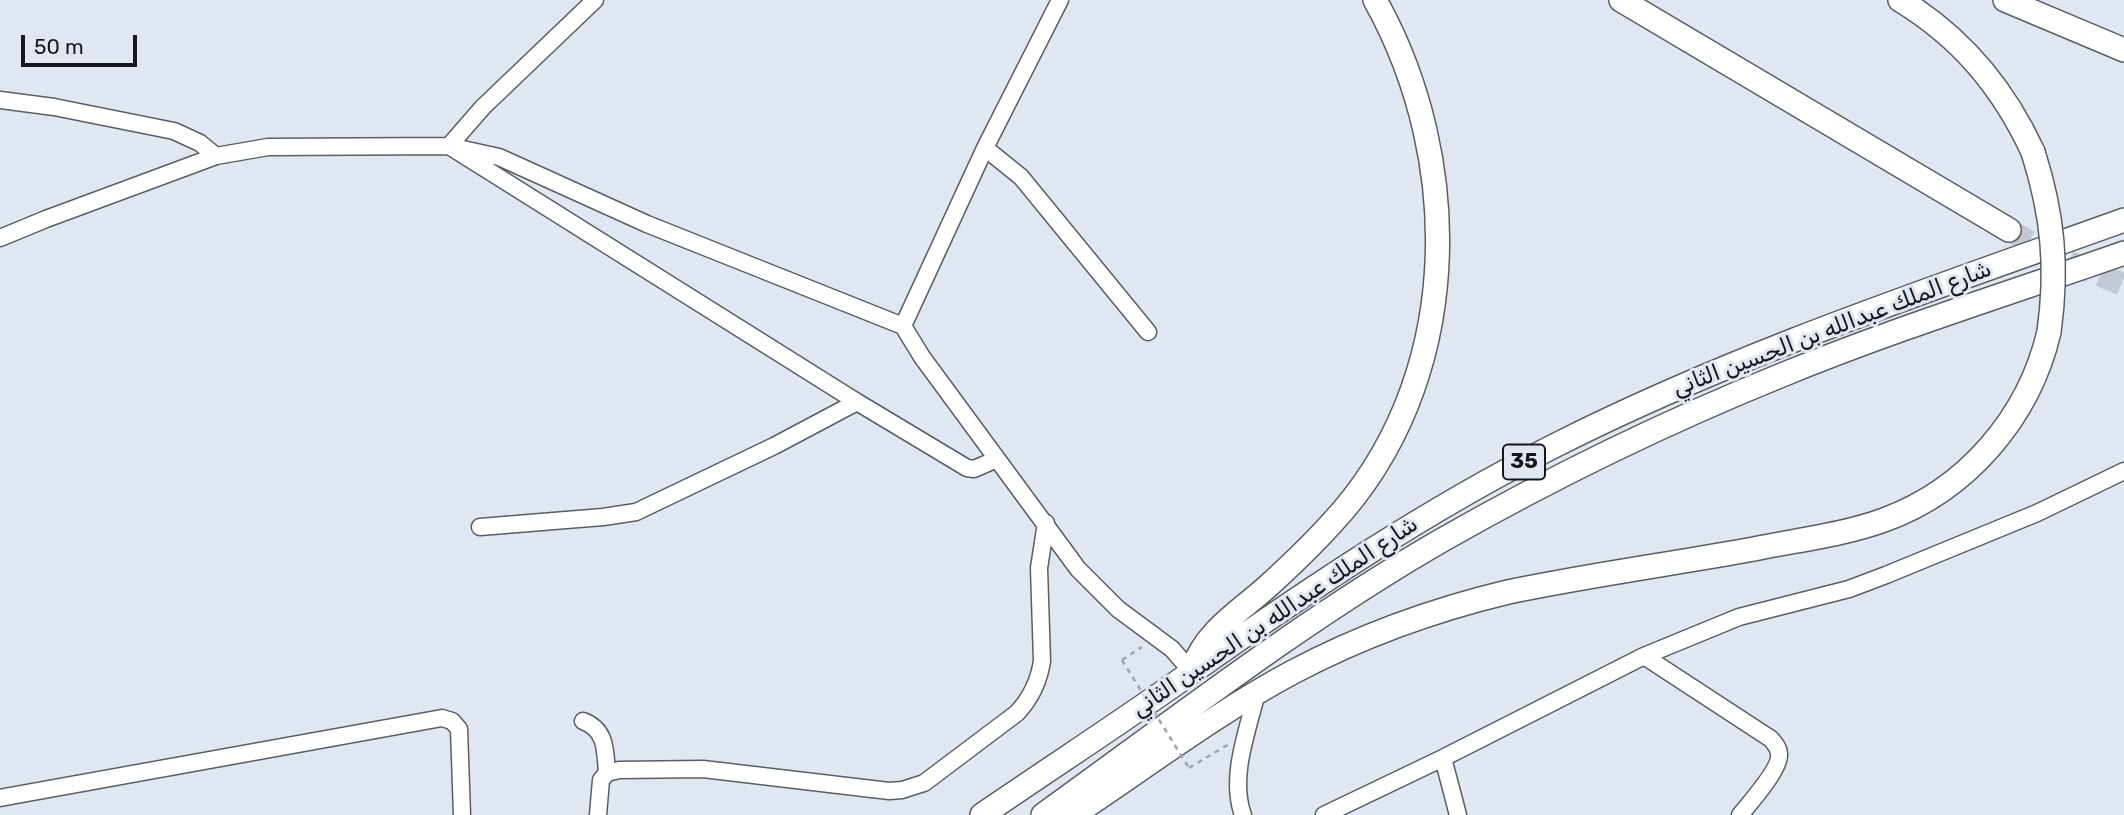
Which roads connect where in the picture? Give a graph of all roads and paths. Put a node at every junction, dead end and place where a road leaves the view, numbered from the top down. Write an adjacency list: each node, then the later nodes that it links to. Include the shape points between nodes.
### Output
1 (595, 0): 9 (street, via 483,107)
2 (1060, 0): 10 (street)
3 (1375, 0): 25 (highway, via 1409,72 1430,150 1438,266 1426,347 1398,424 1358,494 1279,576 1213,633)
4 (1621, 0): 13 (highway)
5 (1899, 0): 26 (highway, bridge, via 1945,31 1988,74 2033,152 2049,211 2055,272 2049,332 2029,389 1999,435 1956,480 1903,512 1844,531 1470,601 1361,639)
6 (2005, 0): 7 (highway)
7 (2124, 50)
8 (0, 100): 11 (street, via 174,131)
9 (449, 146): 11 (street, via 268,147); 16 (street, via 499,157 647,224); 18 (street)
10 (985, 148): 16 (street); 17 (street, via 1021,177)
11 (216, 156): 14 (street)
12 (2124, 220): 25 (highway, شارع الملك عبدالله بن الحسين الثاني / 35, via 1814,331 1617,415 1491,479 1368,551)
13 (2009, 230)
14 (0, 238)
15 (2124, 253): 36 (highway, شارع الملك عبدالله بن الحسين الثاني / 35, via 1783,374 1533,491 1326,612)
16 (903, 326): 19 (street)
17 (1148, 332)
18 (857, 402): 19 (street, via 967,468); 22 (street, via 636,512)
19 (997, 459): 21 (street)
20 (2124, 471): 24 (street, via 2037,513 1886,575 1739,617)
21 (1046, 523): 25 (street, via 1097,590 1172,649); 30 (street, via 1039,568 1040,675 1017,713 923,783 889,791 703,769)
22 (480, 527)
23 (1138, 650): 28 (path, bridge, via 1122,660 1189,768)
24 (1644, 656): 29 (street); 40 (street, via 1777,747 1777,766)
25 (1192, 672): 35 (highway, شارع الملك عبدالله بن الحسين الثاني / 35)
26 (1257, 692): 32 (street, via 1238,779); 37 (highway)
27 (583, 721): 30 (street, via 602,737)
28 (1217, 750)
29 (1443, 758): 38 (street); 39 (street)
30 (607, 774): 34 (street, via 599,788)
31 (0, 798): 33 (street, via 442,718 459,729)
32 (1241, 814)
33 (462, 815)
34 (598, 815)
35 (982, 815)
36 (1043, 815)
37 (1073, 815)
38 (1324, 815)
39 (1458, 815)
40 (1740, 815)

